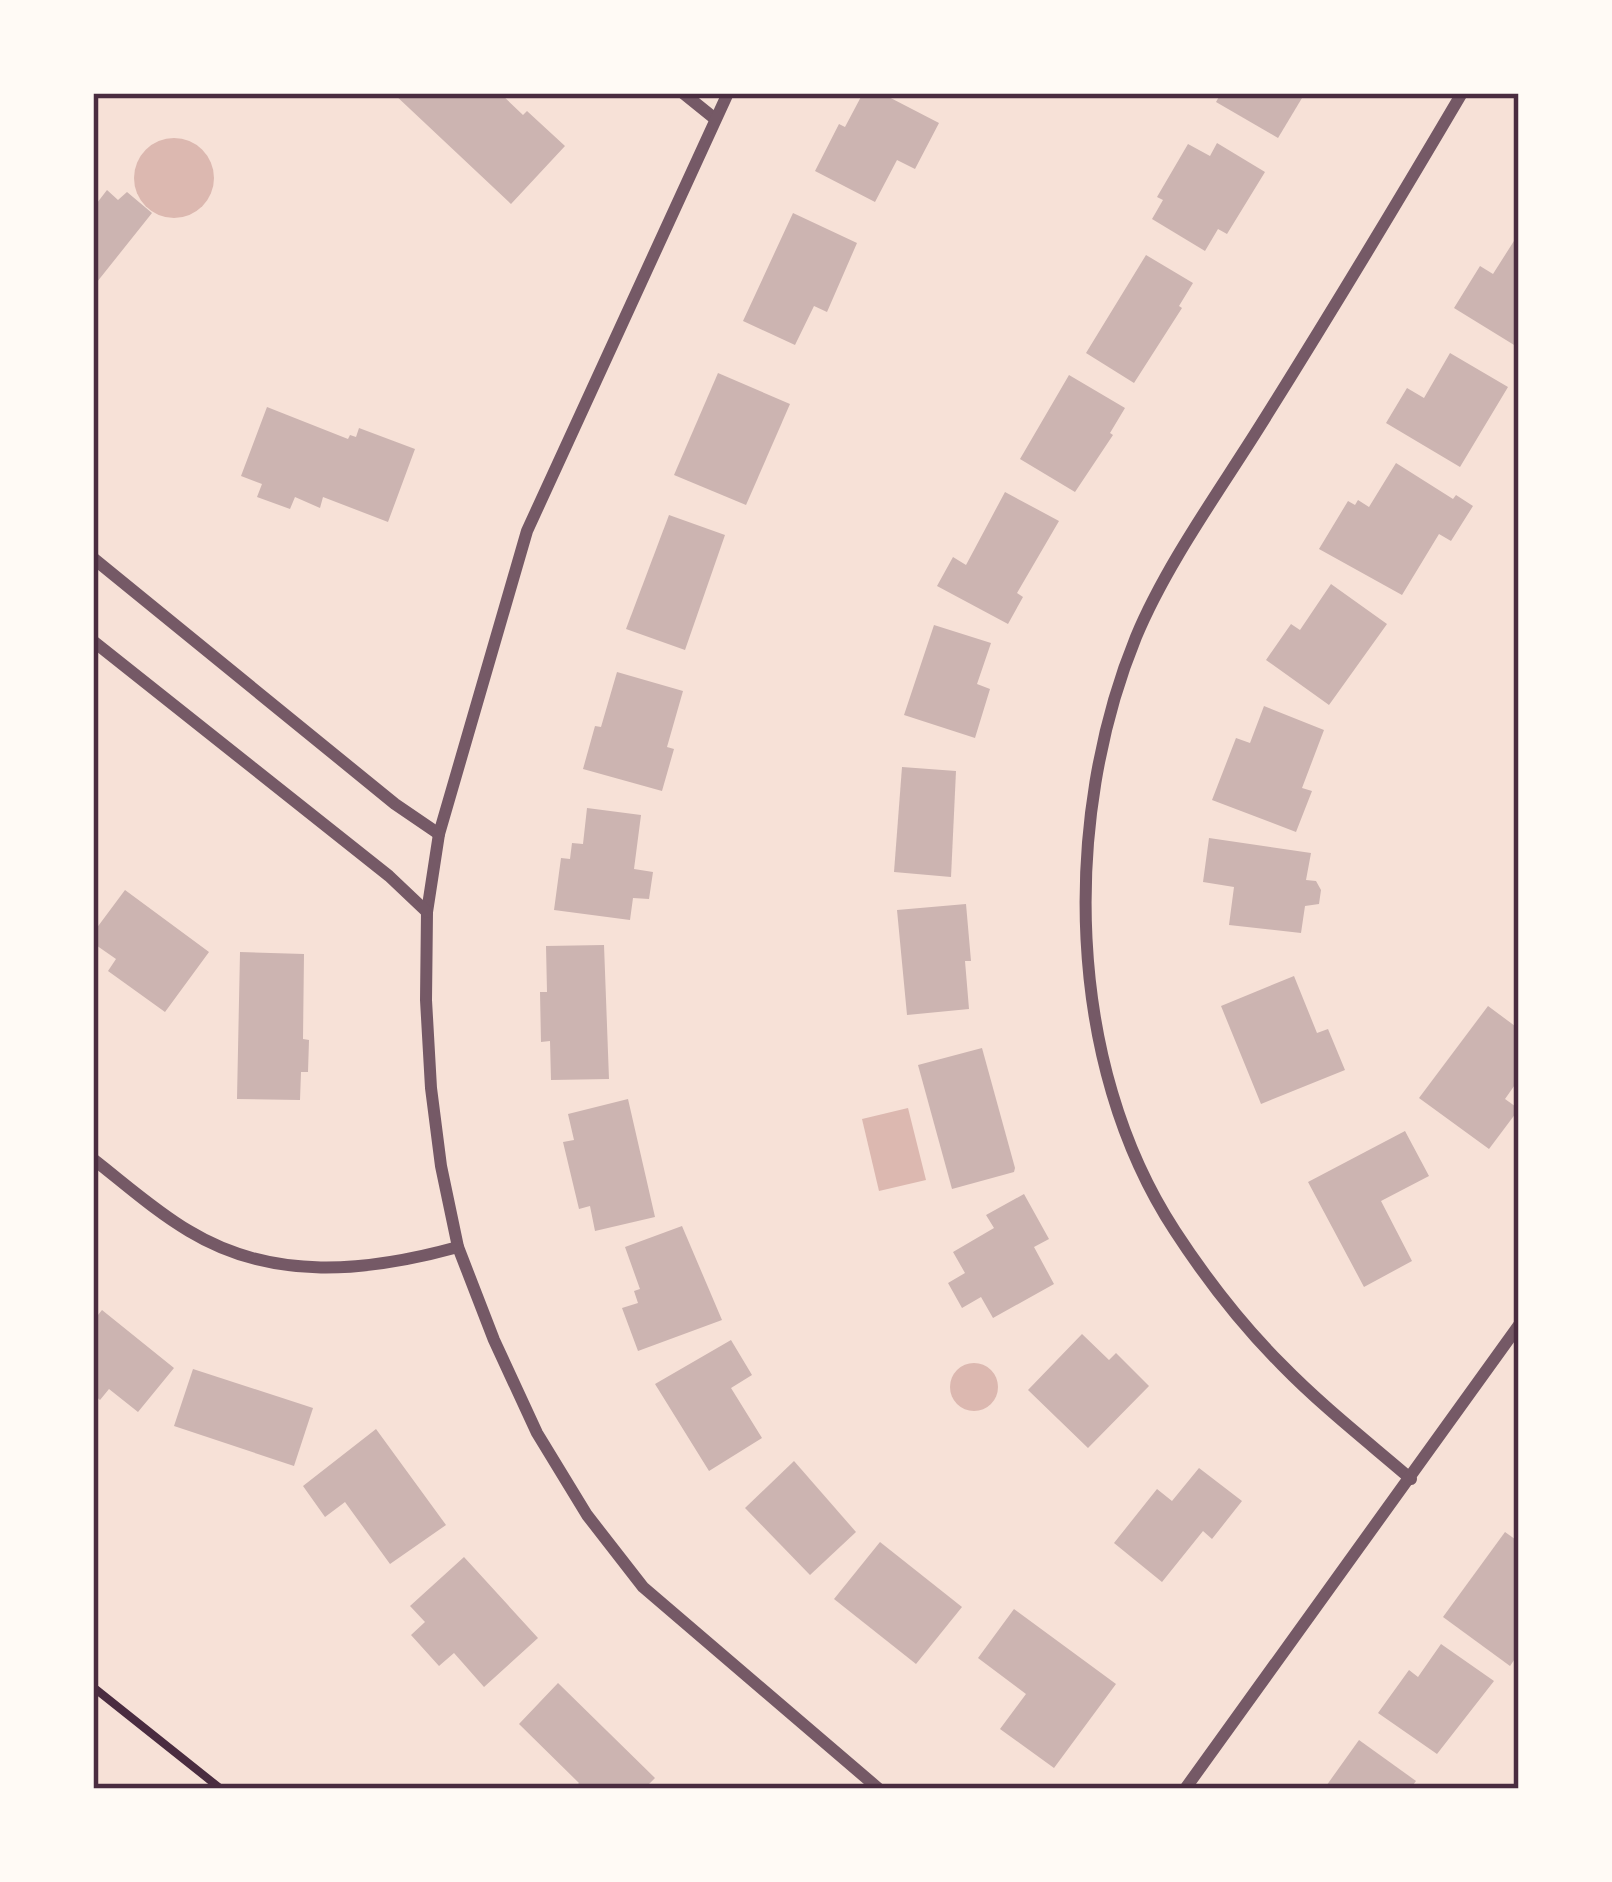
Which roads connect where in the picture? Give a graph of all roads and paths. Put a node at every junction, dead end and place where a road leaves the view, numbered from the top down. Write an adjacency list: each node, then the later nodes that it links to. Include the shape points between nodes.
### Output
1 (683, 93): 4 (street)
2 (728, 93): 4 (street)
3 (1462, 93): 12 (street, via 1137,634 1102,736 1086,835 1093,996 1111,1084 1138,1159 1174,1229 1282,1365)
4 (714, 118): 7 (street, via 527,531)
5 (93, 558): 7 (street)
6 (93, 641): 8 (street)
7 (439, 834): 8 (street)
8 (427, 912): 10 (street, via 431,1088)
9 (93, 1159): 10 (street, via 192,1233 247,1257 344,1268)
10 (458, 1247): 15 (street, via 537,1433 586,1515 643,1587)
11 (1519, 1324): 12 (street)
12 (1411, 1479): 16 (street)
13 (93, 1688): 14 (path)
14 (221, 1789)
15 (879, 1789)
16 (1185, 1789)

